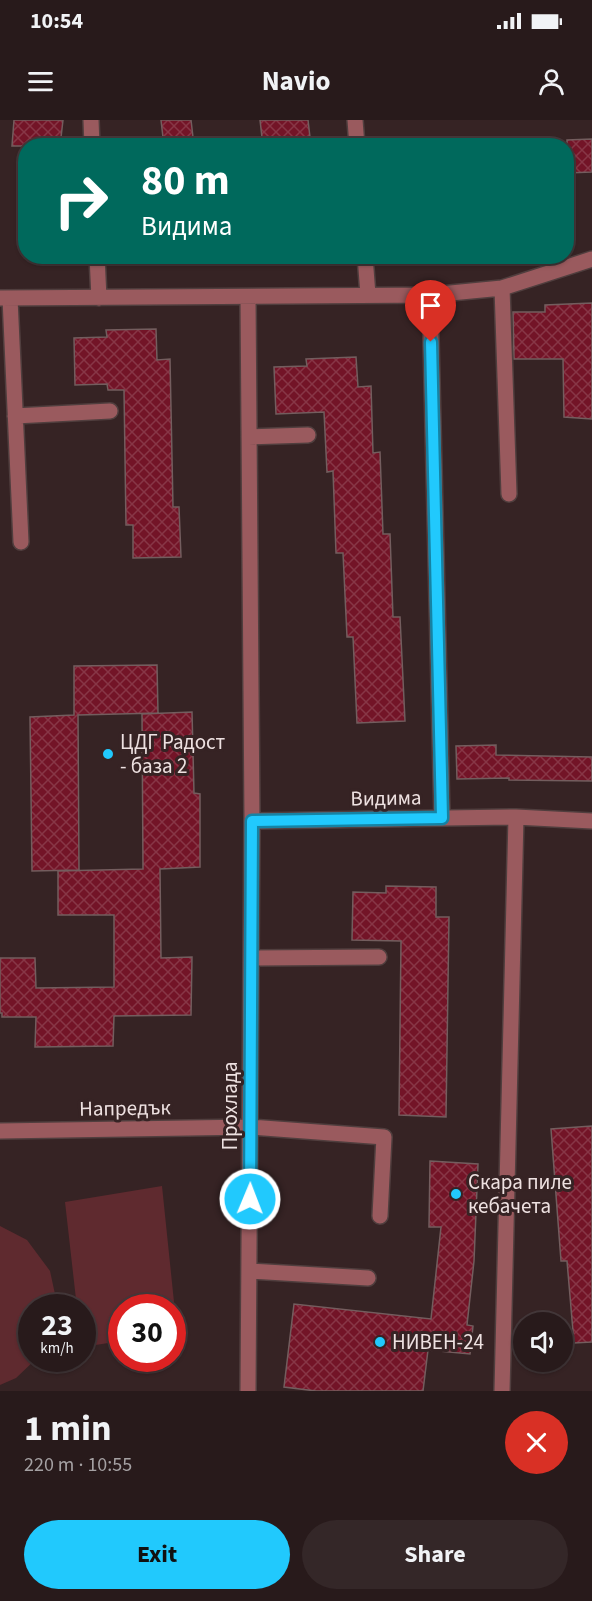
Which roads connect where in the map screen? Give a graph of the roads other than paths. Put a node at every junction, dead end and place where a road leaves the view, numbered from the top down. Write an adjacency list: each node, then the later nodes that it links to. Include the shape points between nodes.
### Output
1 (91, 120): 3 (street)
2 (355, 120): 4 (street)
3 (92, 138)
4 (356, 138)
5 (592, 260): 8 (street)
6 (97, 264): 13 (street)
7 (366, 264): 9 (street)
8 (502, 288): 10 (street); 18 (street)
9 (368, 295): 10 (street); 11 (street)
10 (430, 295): 21 (street)
11 (248, 297): 13 (street); 17 (street, Прохлада)
12 (5, 298): 13 (street); 15 (street)
13 (99, 298)
14 (110, 411): 15 (street)
15 (15, 416): 19 (street)
16 (308, 435): 17 (street)
17 (249, 437): 22 (street, Прохлада)
18 (509, 494)
19 (21, 542)
20 (516, 817): 21 (street, Видима); 23 (street, Видима); 32 (street)
21 (442, 818): 22 (street, Видима)
22 (252, 821): 25 (street, Прохлада)
23 (592, 821)
24 (379, 957): 25 (street)
25 (251, 958): 26 (street, Прохлада)
26 (251, 1128): 27 (street, Напредък); 28 (street, Напредък, via 384,1137); 29 (street, Прохлада)
27 (0, 1131)
28 (380, 1216)
29 (249, 1271): 30 (street); 31 (street, Прохлада)
30 (368, 1278)
31 (248, 1391)
32 (502, 1391)

